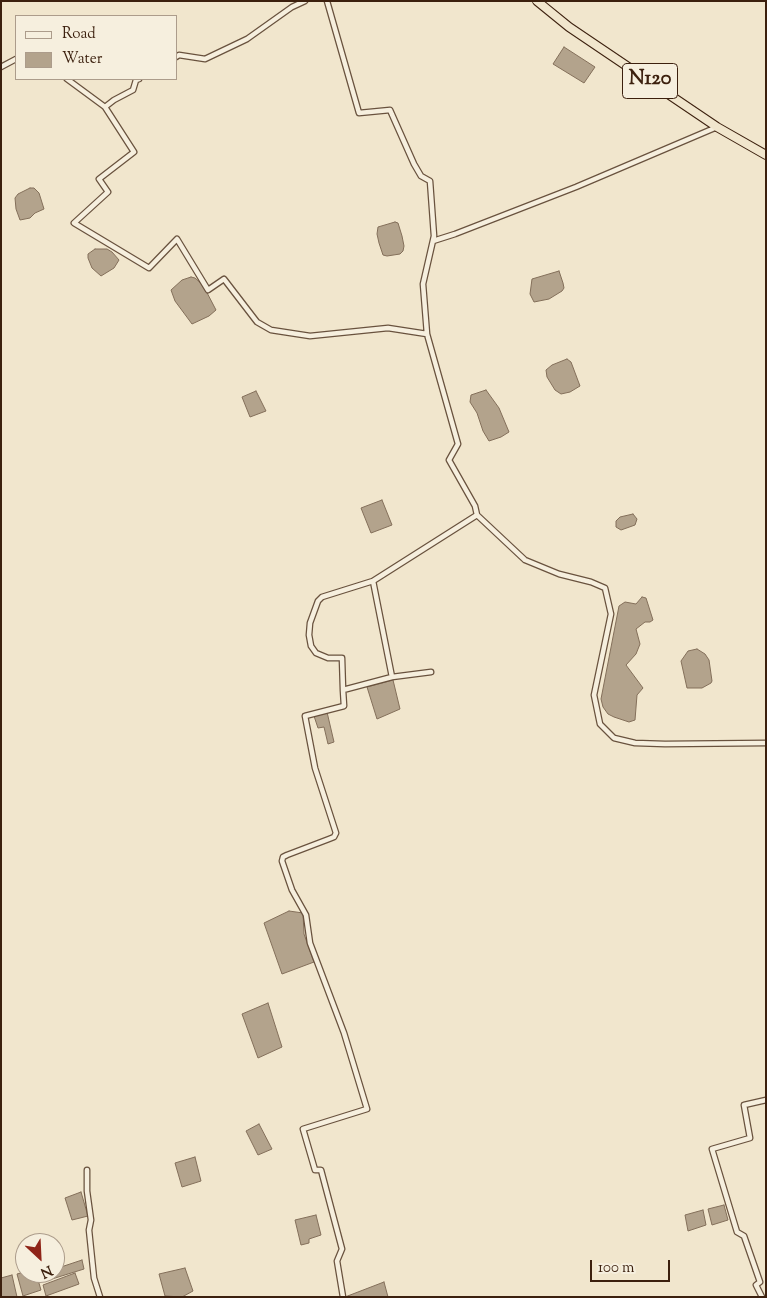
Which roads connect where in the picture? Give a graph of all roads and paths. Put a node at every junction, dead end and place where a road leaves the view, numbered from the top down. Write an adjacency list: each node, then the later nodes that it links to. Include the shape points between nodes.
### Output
1 (305, 1): 4 (street, via 247,39 204,59)
2 (327, 1): 12 (street, via 359,113 390,110 414,164 421,176 430,181)
3 (537, 1): 10 (highway, N120)
4 (178, 56)
5 (15, 60): 6 (street)
6 (1, 67)
7 (68, 80): 9 (street)
8 (136, 80): 9 (street, via 134,90)
9 (105, 106): 13 (street, via 134,152 99,179 108,192 74,223 149,268 177,239 208,290 224,279 257,322 272,330 310,336 388,328)
10 (717, 127): 11 (highway, N120); 12 (street, via 585,183)
11 (766, 155)
12 (433, 241): 13 (street, via 423,284)
13 (427, 334): 14 (street, via 458,444 449,460 476,506)
14 (477, 515): 15 (street); 19 (street, via 525,560 605,588 611,614 594,694 600,724 614,738 634,743)
15 (373, 581): 17 (street); 18 (street, via 322,596 310,623 311,646 316,653 328,658 342,658)
16 (431, 672): 17 (street)
17 (392, 677): 18 (street)
18 (343, 690): 23 (street, via 344,706 305,716 315,768 336,833 330,839 283,857 282,861 292,890 306,915 310,943 344,1033 367,1108 303,1129 315,1170 321,1170 342,1249 337,1261)
19 (766, 743)
20 (766, 1100): 24 (street, via 744,1106 750,1138 712,1149 737,1232 744,1236 760,1282 756,1285)
21 (87, 1170): 22 (street, via 89,1230 94,1278)
22 (100, 1297)
23 (343, 1297)
24 (762, 1297)

